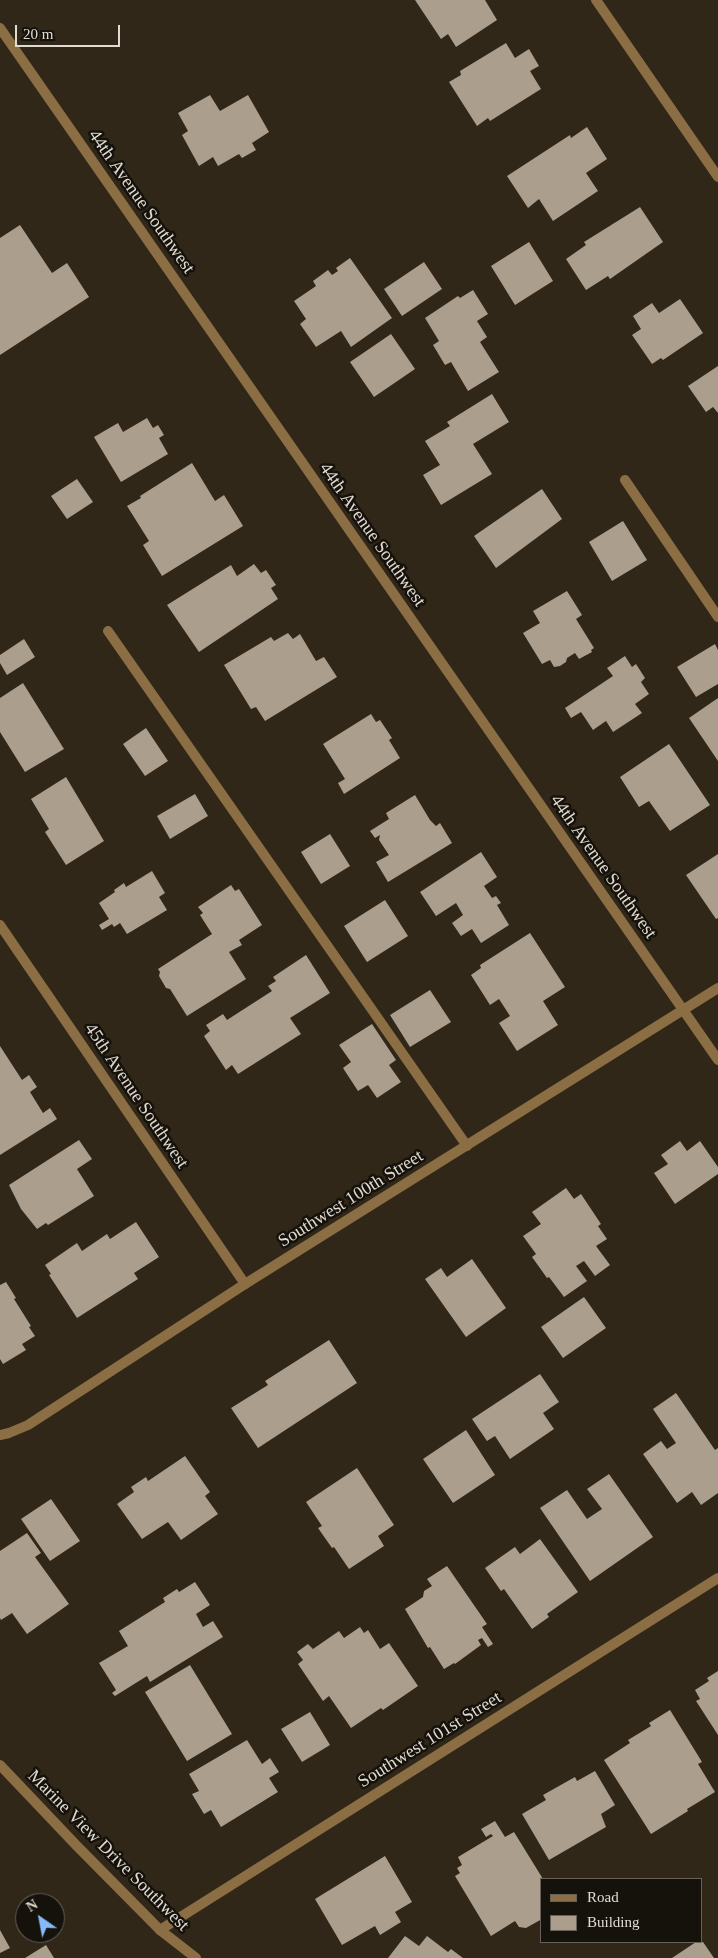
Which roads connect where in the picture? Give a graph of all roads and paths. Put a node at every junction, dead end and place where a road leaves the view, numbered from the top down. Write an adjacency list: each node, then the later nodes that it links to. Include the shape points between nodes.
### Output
1 (596, 0): 3 (street)
2 (0, 28): 9 (street, 44th Avenue Southwest)
3 (718, 177)
4 (625, 480): 5 (street)
5 (718, 617)
6 (108, 631): 11 (street)
7 (0, 926): 12 (street, 45th Avenue Southwest)
8 (718, 988): 9 (street, Southwest 100th Street)
9 (683, 1010): 10 (street, 44th Avenue Southwest); 11 (street, Southwest 100th Street)
10 (718, 1060)
11 (467, 1146): 12 (street, Southwest 100th Street)
12 (245, 1284): 13 (street, Southwest 100th Street, via 28,1425)
13 (0, 1435)
14 (718, 1578): 16 (street, Southwest 101st Street)
15 (0, 1765): 16 (street, Marine View Drive Southwest)
16 (160, 1930): 17 (street, Marine View Drive Southwest)
17 (196, 1958)

